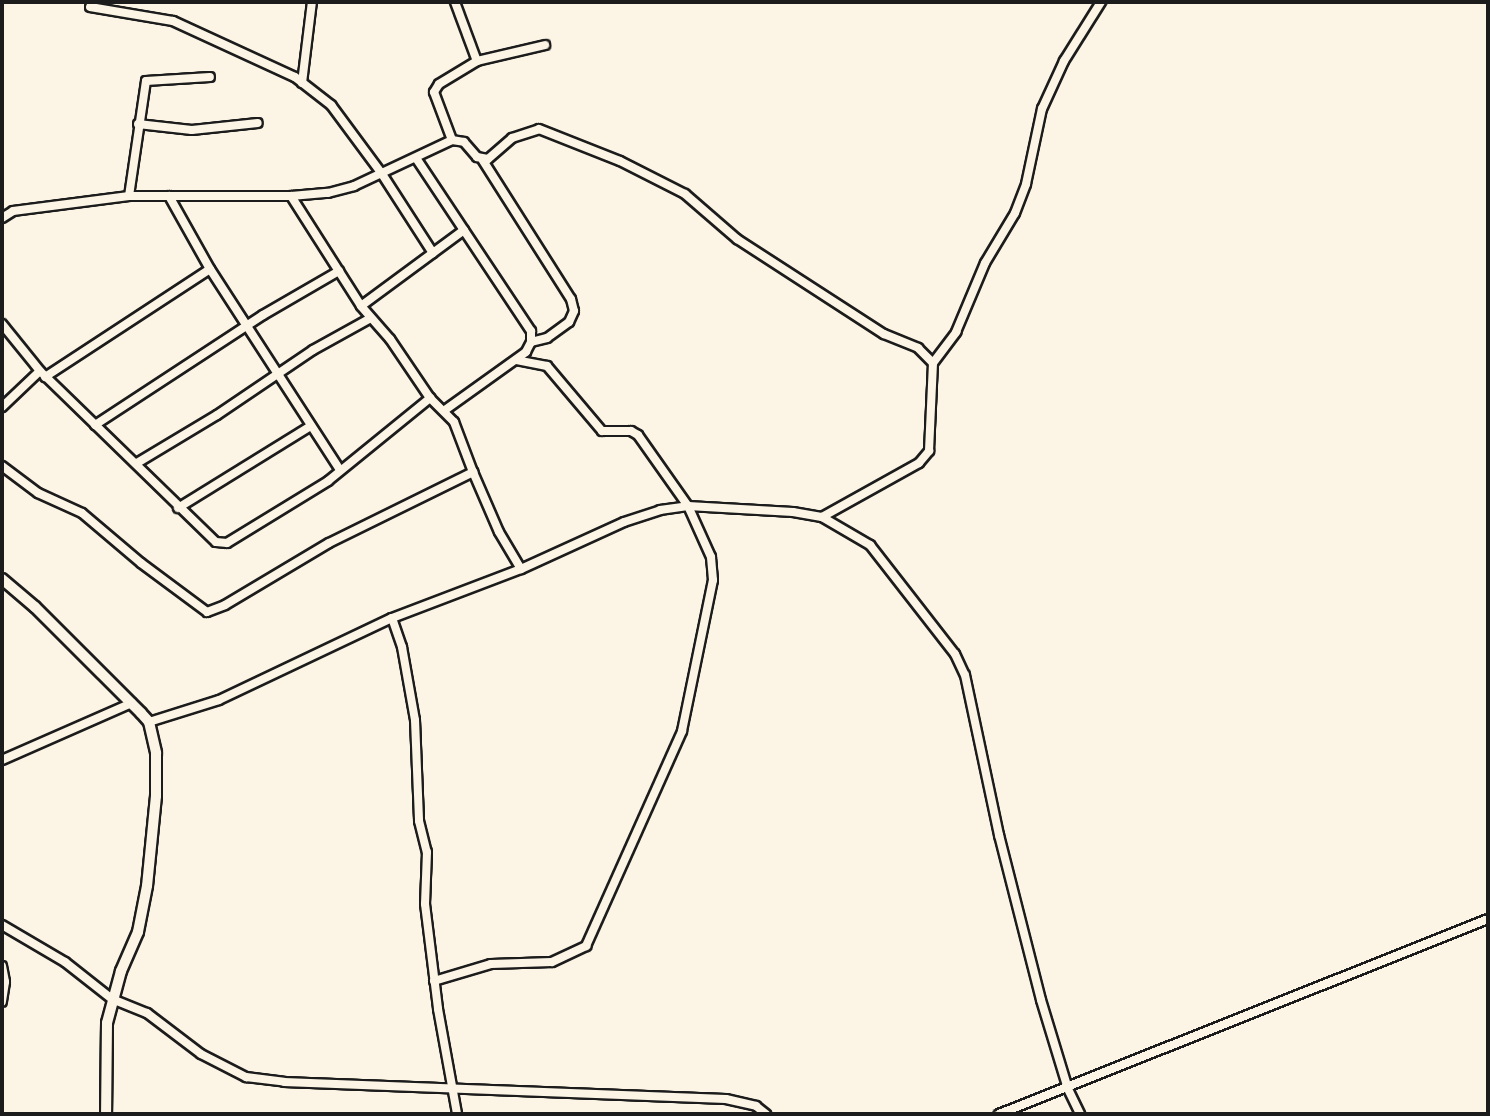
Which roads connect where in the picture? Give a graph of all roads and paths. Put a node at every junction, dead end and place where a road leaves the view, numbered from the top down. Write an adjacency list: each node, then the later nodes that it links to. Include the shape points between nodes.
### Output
1 (312, 2): 8 (street)
2 (455, 2): 6 (street)
3 (1101, 2): 29 (street, via 1064,61 1042,109 1018,206 985,263 956,332)
4 (90, 7): 8 (street, via 173,21)
5 (545, 45): 6 (street)
6 (477, 61): 11 (street, via 439,84 435,92)
7 (210, 78): 10 (street, via 146,80)
8 (302, 83): 14 (street, via 331,105)
9 (258, 123): 10 (street, via 192,130)
10 (138, 124): 15 (street)
11 (453, 140): 12 (street); 13 (street, via 464,142)
12 (416, 158): 14 (street); 19 (street)
13 (482, 159): 27 (street, via 571,299 574,311 569,322 547,338); 29 (street, via 512,138 539,129 620,162 685,194 737,239 884,334 918,348)
14 (382, 174): 17 (street, via 328,192); 20 (street)
15 (129, 196): 16 (street); 18 (street, via 13,211)
16 (169, 196): 17 (street); 21 (street)
17 (291, 196): 22 (street)
18 (2, 218)
19 (464, 230): 20 (street); 27 (street, via 531,331)
20 (433, 253): 23 (street)
21 (210, 269): 26 (street); 31 (street)
22 (339, 271): 23 (street); 26 (street)
23 (361, 306): 24 (street)
24 (371, 318): 30 (street); 32 (street)
25 (2, 324): 31 (street)
26 (248, 326): 30 (street); 35 (street)
27 (531, 342): 28 (street)
28 (517, 360): 34 (street); 42 (street, via 547,366 602,431 638,435)
29 (933, 363): 41 (street, via 929,451)
30 (278, 373): 36 (street); 37 (street)
31 (43, 374): 33 (street); 35 (street)
32 (430, 398): 34 (street); 39 (street)
33 (2, 407)
34 (445, 410): 40 (street)
35 (95, 425): 37 (street)
36 (311, 426): 39 (street); 43 (street)
37 (137, 463): 43 (street)
38 (2, 466): 40 (street, via 38,493 82,513 207,612 329,543)
39 (340, 470): 43 (street, via 228,542 206,536)
40 (473, 472): 46 (street)
41 (844, 505): 44 (street); 45 (street)
42 (688, 506): 44 (street); 46 (street, via 624,522); 56 (street, via 711,557 713,580 682,731 586,946 552,962 491,964)
43 (178, 508)
44 (822, 517): 45 (street)
45 (839, 527): 60 (street, via 870,545 888,566 955,654 965,676 1003,848)
46 (521, 569): 48 (street)
47 (2, 579): 49 (street)
48 (392, 618): 50 (street, via 219,699); 56 (street, via 415,720)
49 (132, 703): 50 (street); 51 (street)
50 (149, 722): 57 (street, via 156,753 156,796 146,886 138,932)
51 (2, 760)
52 (1488, 919): 60 (street)
53 (3, 926): 54 (street); 57 (street, via 65,962)
54 (2, 937)
55 (2, 966): 58 (street)
56 (434, 981): 59 (street)
57 (112, 999): 59 (street, via 147,1013 201,1054 246,1077); 61 (street, via 107,1023)
58 (2, 1002)
59 (450, 1086): 62 (street); 63 (street, via 726,1100 756,1106)
60 (1068, 1089): 64 (street); 65 (street)
61 (106, 1114)
62 (457, 1114)
63 (766, 1114)
64 (999, 1114)
65 (1080, 1114)

